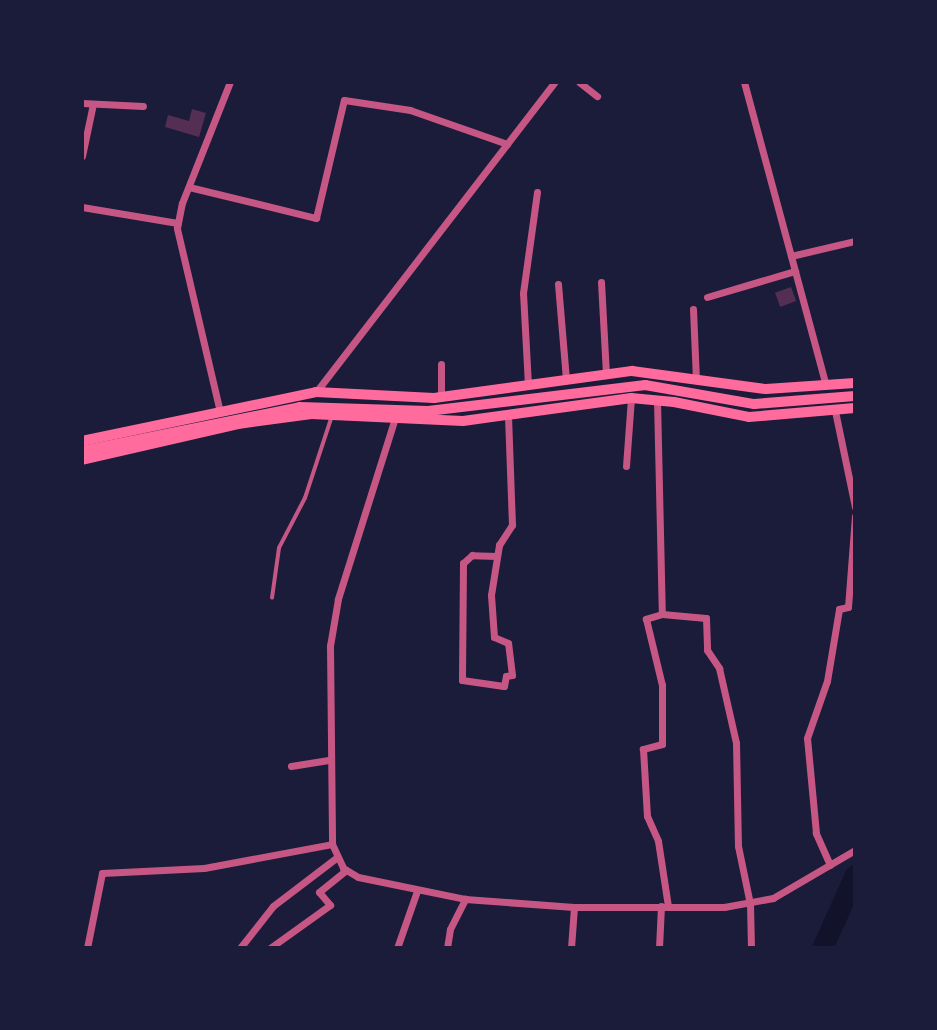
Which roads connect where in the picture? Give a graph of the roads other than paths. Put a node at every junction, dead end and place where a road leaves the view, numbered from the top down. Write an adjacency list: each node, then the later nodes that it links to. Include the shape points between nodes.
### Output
1 (230, 82): 11 (street)
2 (555, 82): 9 (street)
3 (579, 82): 5 (street)
4 (744, 82): 16 (street)
5 (597, 96)
6 (82, 103): 7 (street)
7 (93, 104): 8 (street); 10 (street)
8 (143, 106)
9 (507, 144): 11 (street, via 410,110 344,100 316,218); 29 (street)
10 (82, 156)
11 (189, 187): 14 (street)
12 (537, 192): 27 (street, via 523,293)
13 (82, 207): 14 (street)
14 (178, 223): 37 (street, via 182,258)
15 (855, 241): 16 (street)
16 (792, 256): 17 (street)
17 (795, 271): 20 (street); 28 (street)
18 (601, 282): 23 (street)
19 (558, 284): 24 (street)
20 (707, 297)
21 (694, 309): 25 (street)
22 (441, 365): 31 (street)
23 (606, 373): 24 (main road); 25 (main road, via 640,371)
24 (566, 379): 27 (main road)
25 (696, 380): 28 (main road, via 766,389)
26 (855, 383): 28 (main road)
27 (528, 385): 31 (main road)
28 (826, 385)
29 (318, 392): 31 (main road); 35 (main road); 38 (main road, via 303,404); 39 (main road, via 335,401)
30 (853, 395): 44 (main road, via 754,404 645,385 428,411 300,407)
31 (441, 397)
32 (631, 398): 33 (main road); 40 (main road); 46 (street)
33 (657, 400): 36 (main road, via 749,417); 51 (street)
34 (855, 408): 36 (main road)
35 (235, 409): 37 (main road); 42 (main road)
36 (835, 411): 47 (street)
37 (220, 412): 43 (main road)
38 (311, 414): 39 (main road); 42 (main road)
39 (331, 414): 41 (main road); 50 (lane, via 330,433 305,498 279,548)
40 (508, 415): 41 (main road, via 463,421); 49 (street, via 512,519)
41 (394, 421): 52 (street, via 338,599 329,660)
42 (238, 425): 45 (main road)
43 (82, 440)
44 (82, 451)
45 (82, 460)
46 (626, 466)
47 (854, 505)
48 (855, 516): 57 (street, via 848,607 839,609 827,681 807,738 816,833)
49 (497, 556): 49 (street, via 472,555 463,563 462,680 504,686 506,676 512,675 508,643 494,637 491,614)
50 (271, 598)
51 (662, 614): 61 (street, via 705,615 707,650 715,661 736,743 738,846); 62 (street, via 646,619 662,687 662,744 643,749 647,817 660,847)
52 (329, 760): 53 (street); 54 (street)
53 (291, 766)
54 (332, 844): 56 (street); 64 (street, via 204,868 102,873)
55 (855, 849): 57 (street)
56 (336, 858): 58 (street); 65 (street, via 273,906)
57 (833, 866): 61 (street, via 785,893)
58 (346, 870): 59 (street); 66 (street, via 319,893 330,905)
59 (417, 891): 60 (street); 67 (street)
60 (465, 899): 63 (street); 68 (street, via 450,929)
61 (750, 904): 62 (street); 71 (street)
62 (664, 906): 63 (street); 70 (street)
63 (574, 907): 69 (street)
64 (88, 948)
65 (240, 948)
66 (270, 948)
67 (397, 948)
68 (447, 948)
69 (571, 948)
70 (659, 948)
71 (751, 948)

